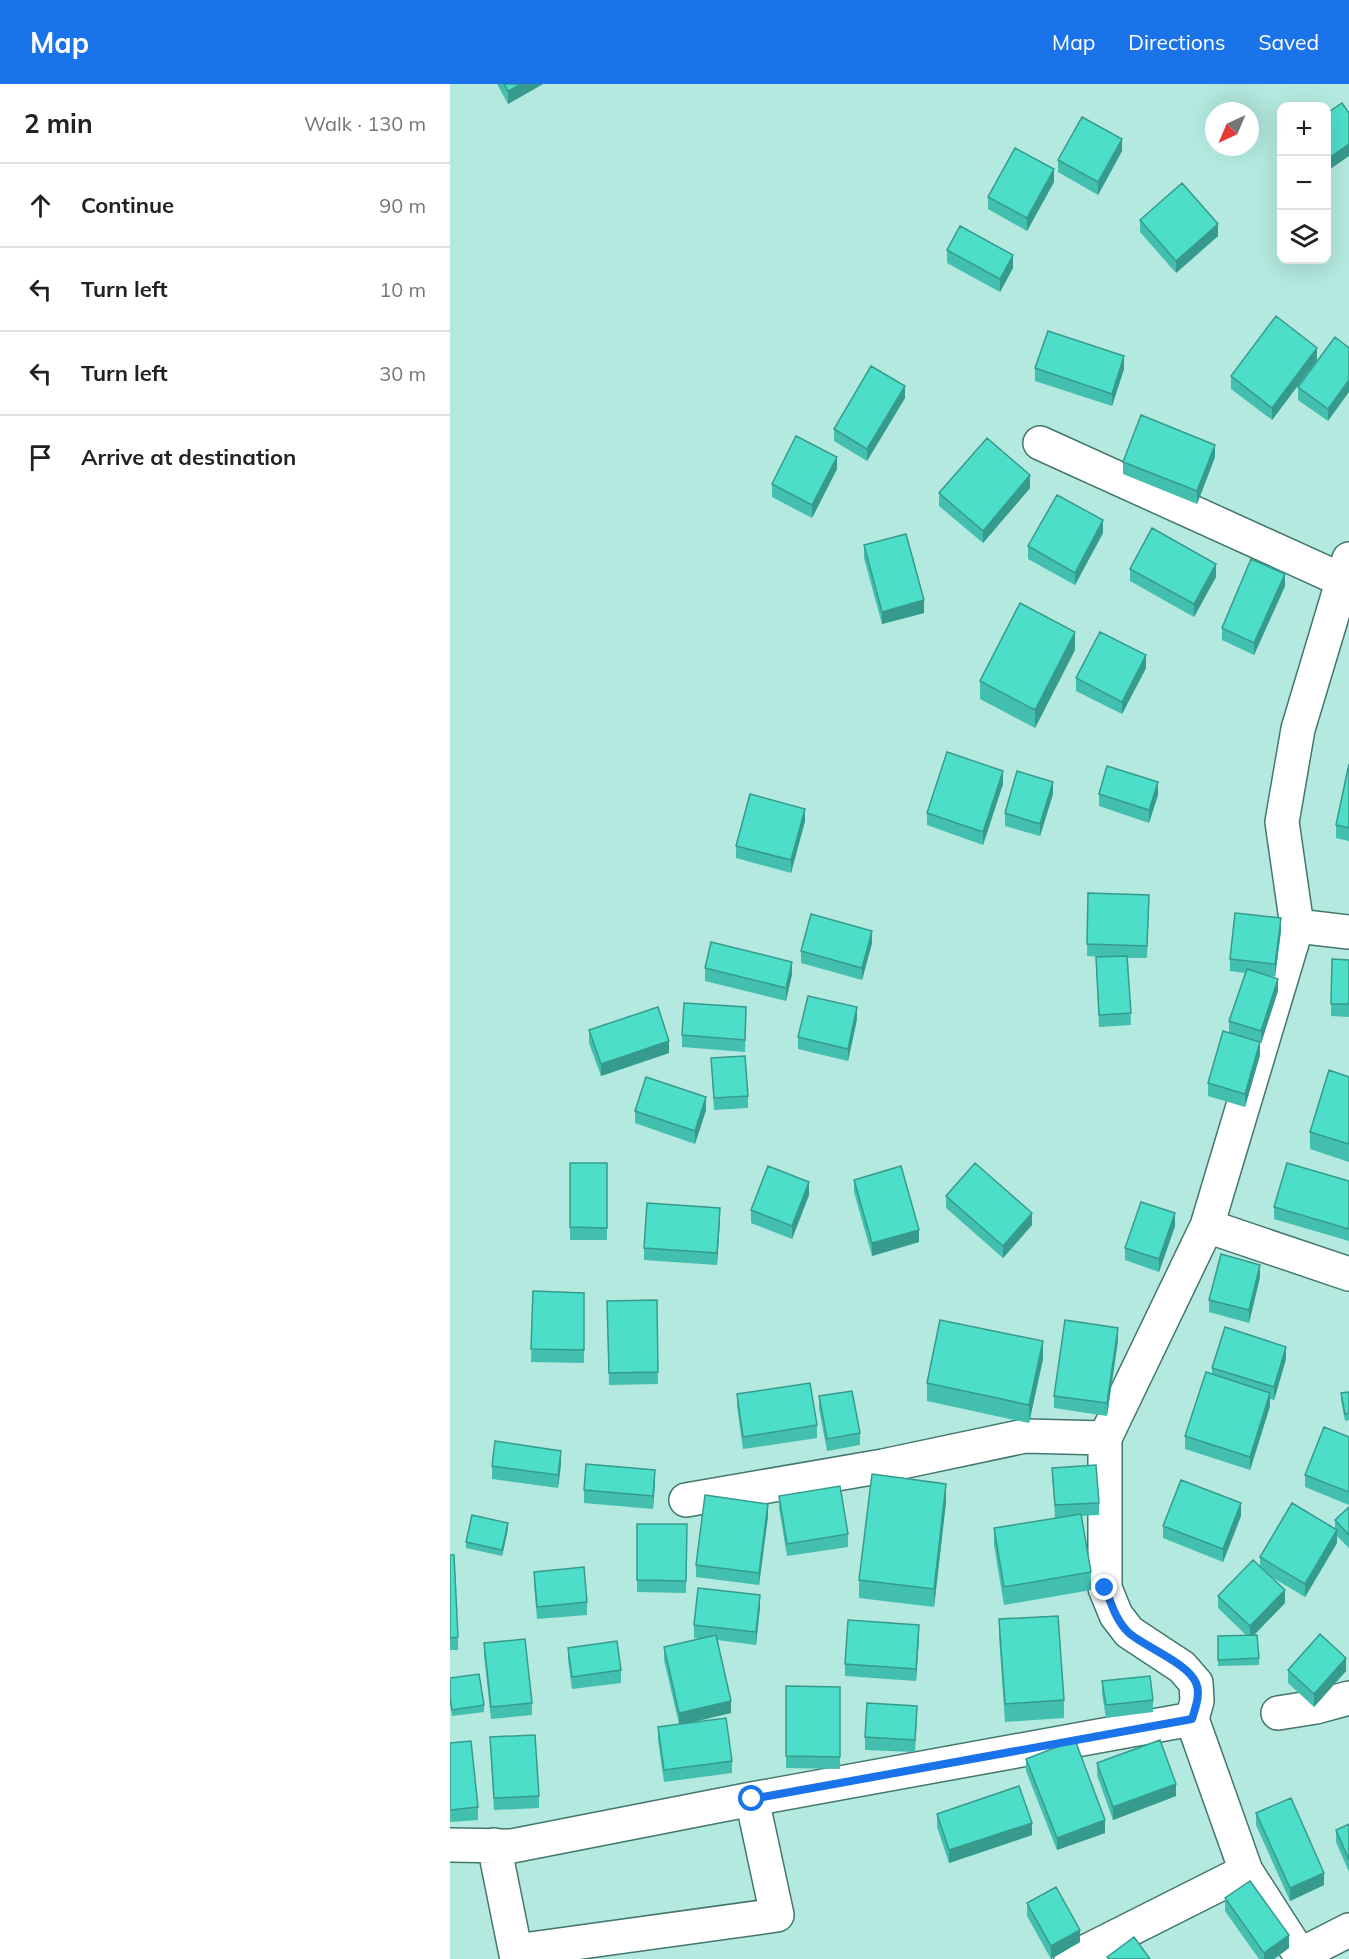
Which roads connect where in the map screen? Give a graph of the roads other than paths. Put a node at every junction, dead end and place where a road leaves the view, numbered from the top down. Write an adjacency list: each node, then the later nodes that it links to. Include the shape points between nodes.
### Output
1 (1040, 443): 2 (street)
2 (1345, 570): 3 (street, via 1298,729 1282,822)
3 (1297, 926): 4 (street); 5 (street)
4 (1349, 932)
5 (1207, 1226): 6 (street); 7 (street)
6 (1349, 1274)
7 (1105, 1438): 8 (street, via 1025,1436 883,1466); 11 (street, via 1105,1588 1116,1615 1129,1632 1182,1667 1196,1683)
8 (686, 1500)
9 (1349, 1698): 10 (street)
10 (1278, 1713)
11 (1192, 1719): 12 (street); 15 (street)
12 (752, 1799): 14 (street, via 512,1846); 17 (street, via 777,1915)
13 (450, 1845): 14 (street)
14 (494, 1845): 17 (street)
15 (1246, 1871): 18 (street); 19 (street)
16 (1349, 1930): 18 (street)
17 (516, 1955)
18 (1298, 1957)
19 (1071, 1959)

